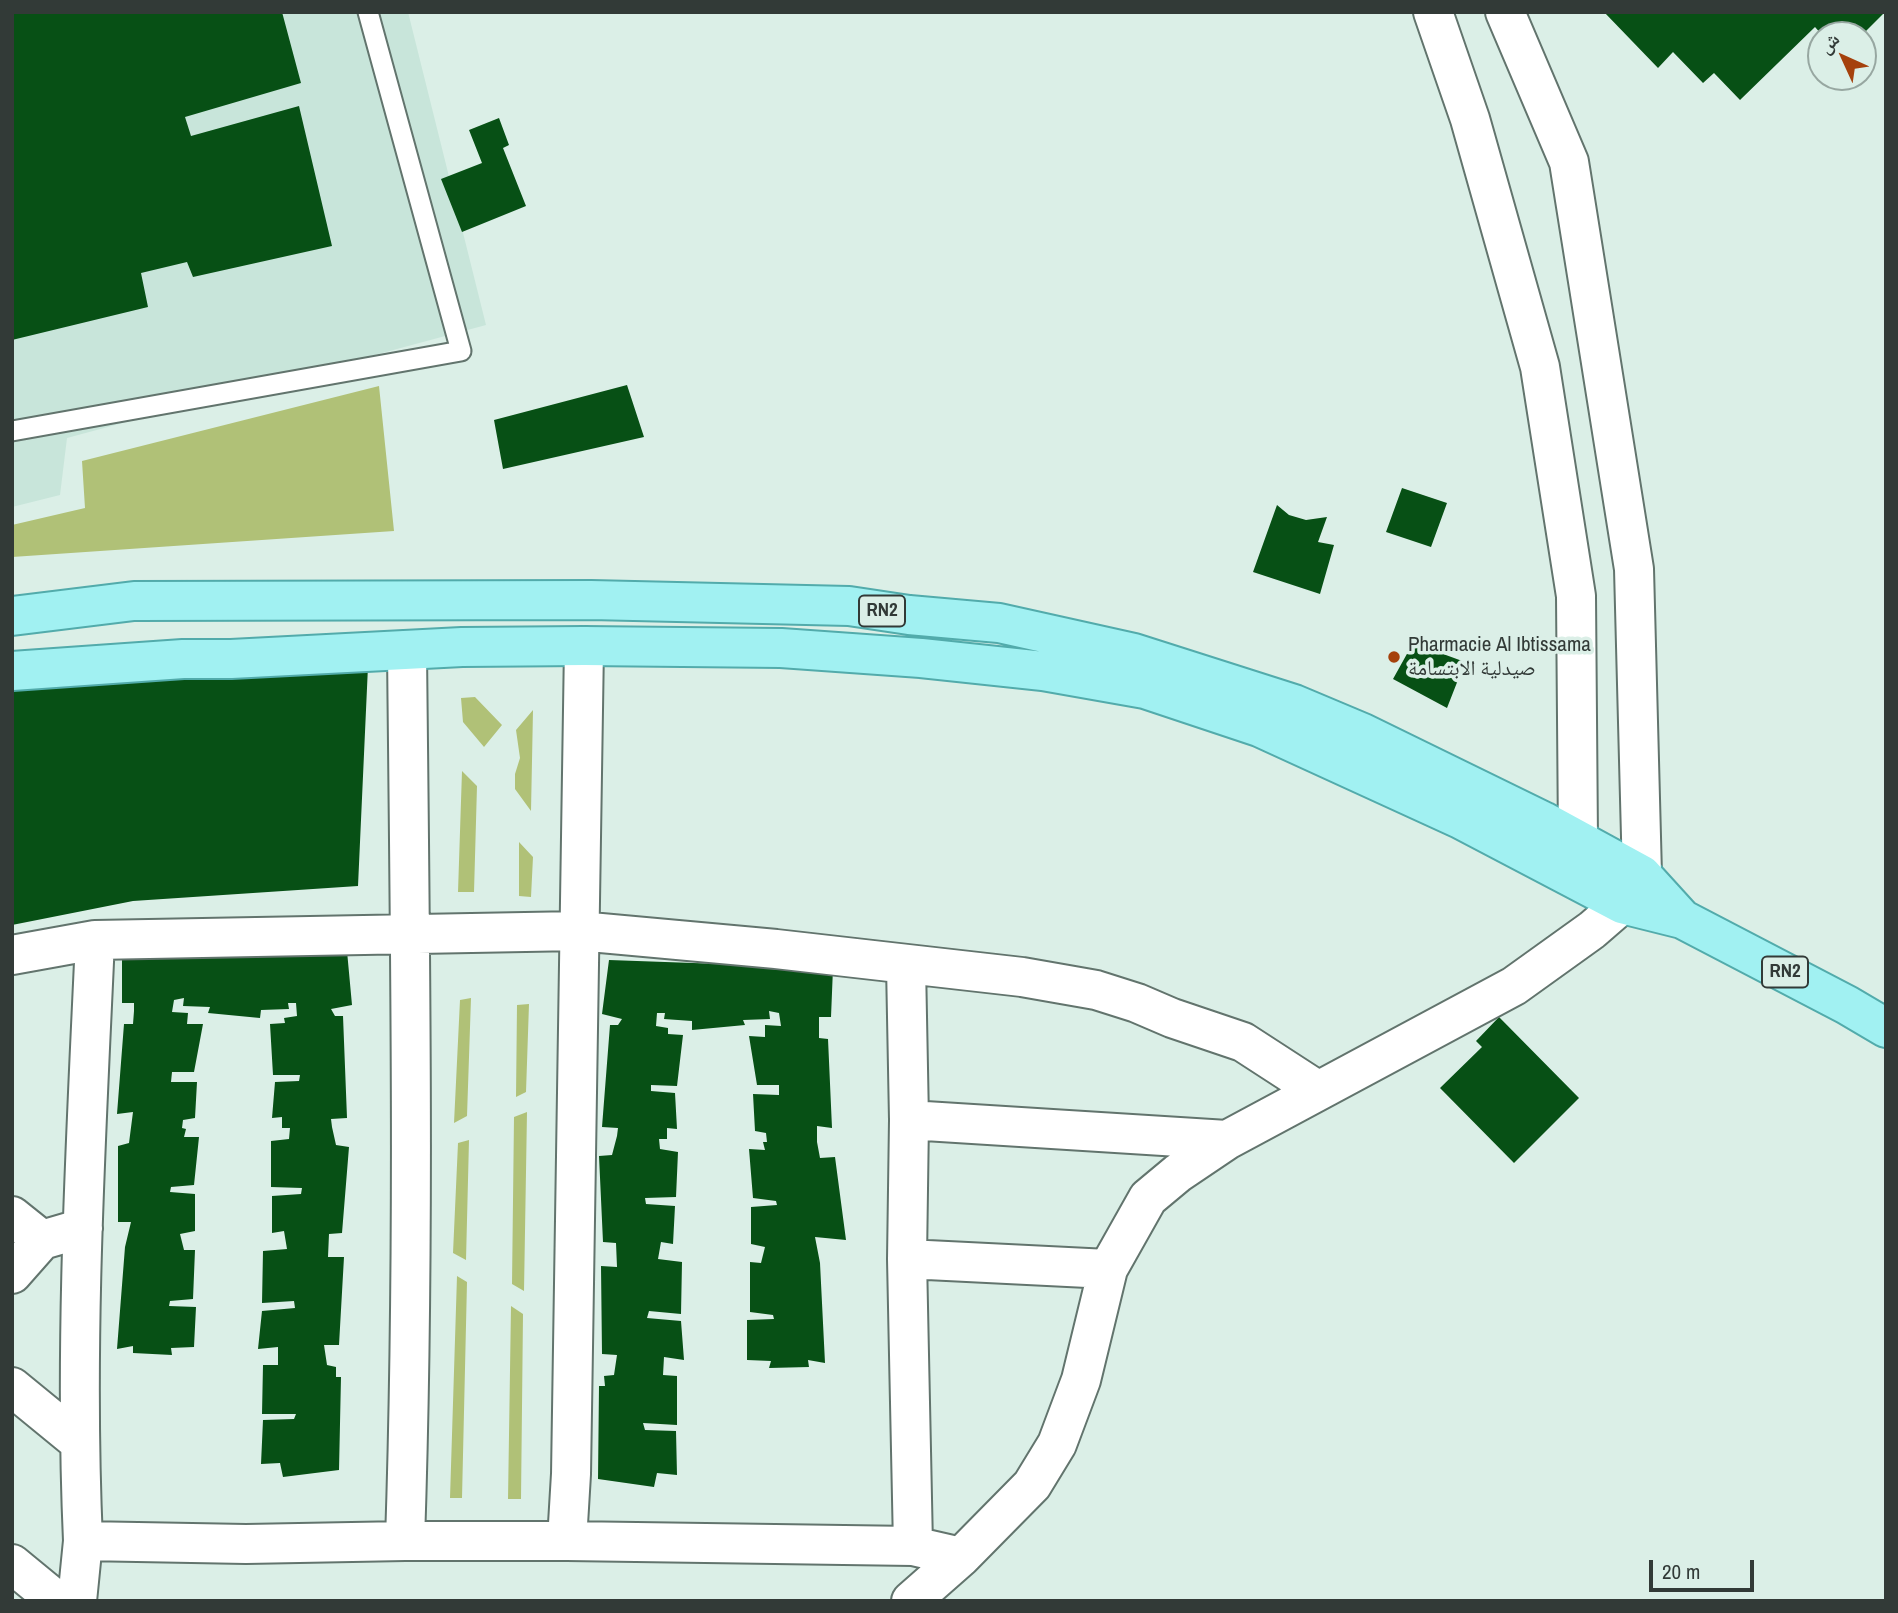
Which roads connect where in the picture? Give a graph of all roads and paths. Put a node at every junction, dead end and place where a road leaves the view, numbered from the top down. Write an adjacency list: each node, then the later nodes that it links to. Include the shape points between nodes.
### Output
1 (368, 12): 4 (lane, via 461,351)
2 (1433, 12): 9 (street, via 1470,119 1540,367 1576,596)
3 (1505, 12): 10 (street, via 1569,162 1632,556)
4 (12, 432)
5 (12, 616): 9 (main road, RN2, via 135,601 591,600 849,606 999,624 1134,653 1294,704 1441,770)
6 (584, 646): 7 (main road, RN2); 10 (main road, RN2, via 781,648 908,657 1043,671 1145,689 1259,727 1460,820); 11 (street)
7 (407, 650): 8 (main road, RN2); 12 (street)
8 (12, 671)
9 (1578, 840): 10 (main road, RN2)
10 (1632, 890): 16 (main road, RN2); 17 (street, via 1592,930 1514,986)
11 (579, 931): 12 (street); 15 (street); 30 (street)
12 (410, 934): 13 (street); 29 (street)
13 (95, 940): 14 (street); 21 (street)
14 (12, 955)
15 (906, 965): 17 (street, via 1096,990 1243,1042); 18 (street)
16 (1886, 1028)
17 (1317, 1090): 19 (street)
18 (909, 1120): 19 (street); 23 (street)
19 (1227, 1140): 24 (street, via 1148,1198)
20 (12, 1216): 22 (street)
21 (83, 1228): 22 (street); 27 (street)
22 (42, 1240): 25 (street)
23 (907, 1259): 24 (street); 31 (street)
24 (1108, 1269): 32 (street, via 1082,1380 1057,1444 1032,1485)
25 (12, 1274)
26 (12, 1387): 27 (street)
27 (78, 1441): 28 (street)
28 (83, 1541): 29 (street); 35 (street)
29 (405, 1541): 30 (street)
30 (567, 1541): 31 (street)
31 (913, 1546): 32 (street)
32 (961, 1558): 36 (street)
33 (12, 1564): 34 (street)
34 (57, 1601)
35 (77, 1601)
36 (911, 1601)

